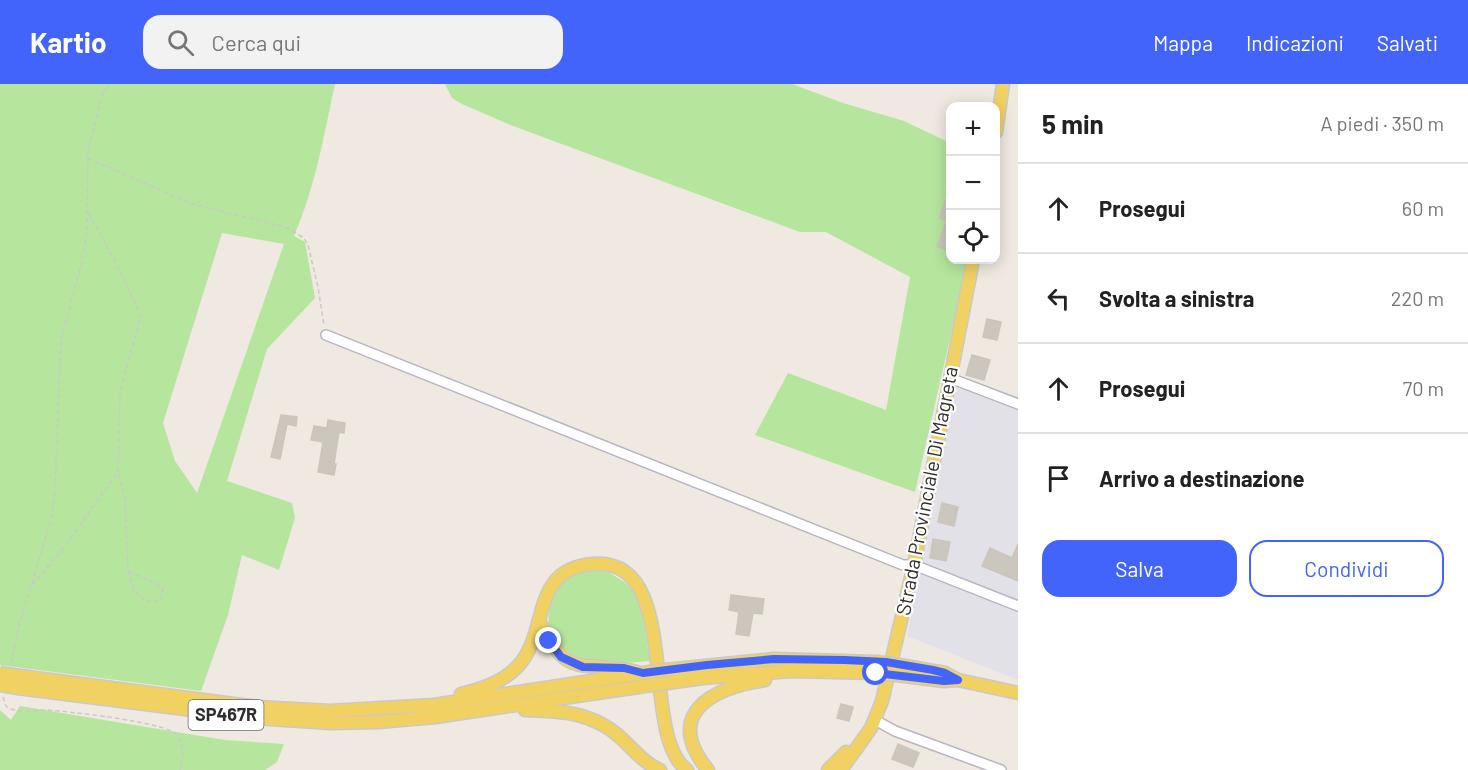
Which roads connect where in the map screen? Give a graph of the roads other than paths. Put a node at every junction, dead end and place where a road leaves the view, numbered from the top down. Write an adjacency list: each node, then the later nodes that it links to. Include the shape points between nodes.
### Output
1 (1003, 84): 2 (main road)
2 (1000, 105)
3 (972, 264): 5 (main road, Strada Provinciale Di Magreta)
4 (326, 335): 7 (street, via 903,565)
5 (950, 378): 6 (street); 7 (main road, Strada Provinciale Di Magreta)
6 (1018, 404)
7 (914, 565): 8 (street); 19 (main road, Strada Provinciale Di Magreta)
8 (1018, 606)
9 (539, 620): 12 (main road, via 561,657 583,667); 17 (main road, via 532,645 519,665 504,678); 20 (main road, via 547,591 574,568 613,566 628,575 640,588 649,610)
10 (876, 667): 11 (main road, SP467R); 14 (main road, SP467R, via 774,659); 16 (main road, SP467R, bridge, via 945,673 958,680)
11 (791, 671): 14 (main road, SP467R); 24 (main road, via 732,688 698,707 689,730 691,744)
12 (647, 673): 14 (main road, SP467R, bridge); 17 (main road, SP467R)
13 (12, 677): 15 (main road, bridge); 17 (main road, SP467R, via 257,707 330,711); 18 (main road, SP467R, via 212,713 312,722 378,722)
14 (666, 677): 18 (main road, SP467R, bridge, via 652,685)
15 (2, 690)
16 (1018, 693)
17 (417, 707)
18 (500, 708): 21 (main road, via 573,712 594,719)
19 (875, 720): 25 (main road); 26 (main road); 27 (street)
20 (667, 732): 22 (main road, via 672,753); 23 (main road, via 678,752)
21 (660, 770)
22 (687, 770)
23 (698, 770)
24 (708, 770)
25 (828, 770)
26 (840, 770)
27 (1001, 770)

